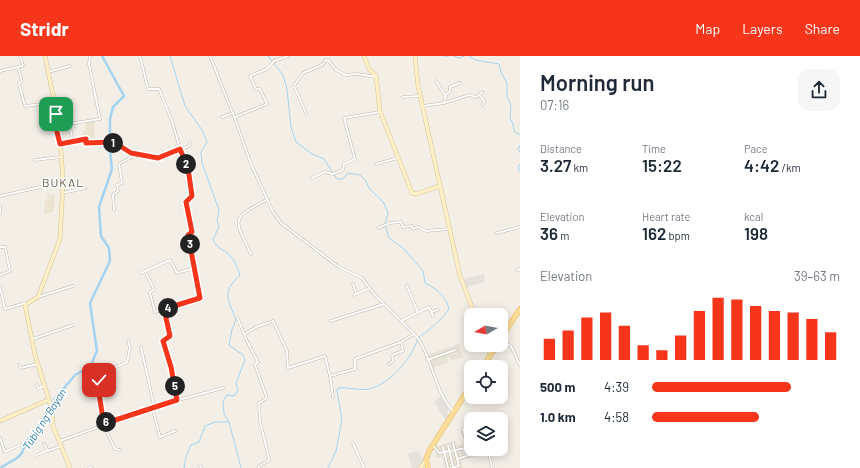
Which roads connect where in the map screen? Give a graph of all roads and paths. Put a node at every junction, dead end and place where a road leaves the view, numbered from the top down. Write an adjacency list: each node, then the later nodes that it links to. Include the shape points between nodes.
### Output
1 (20, 56): 10 (street, via 23,65)
2 (45, 56): 12 (street)
3 (90, 56): 30 (street, via 89,64 100,119 69,124)
4 (140, 56): 33 (street, via 148,89 159,89)
5 (210, 56): 26 (street)
6 (288, 56): 28 (street, via 274,61 267,69 250,77 256,90 260,89 266,105)
7 (364, 56): 13 (street, via 369,69)
8 (416, 56): 18 (street)
9 (70, 66): 12 (street)
10 (18, 68): 11 (street); 24 (street, via 22,81 19,84 20,92 25,106 42,104 45,112)
11 (0, 72)
12 (47, 72): 24 (street)
13 (377, 77): 25 (street); 27 (street, via 346,74 336,70 326,60 322,65 303,73 294,86)
14 (436, 81): 19 (street)
15 (460, 83): 19 (street, via 450,87)
16 (483, 92): 17 (street)
17 (480, 95): 21 (street, via 469,95); 23 (street, via 484,100)
18 (420, 96): 20 (street); 22 (street)
19 (445, 96): 21 (street)
20 (403, 98)
21 (444, 103): 22 (street)
22 (423, 106): 41 (street)
23 (483, 106)
24 (56, 111): 32 (street)
25 (381, 112): 36 (street); 39 (street, via 344,118 355,159 344,164 343,170 333,174 325,172)
26 (233, 113): 28 (street); 29 (street)
27 (306, 113)
28 (235, 117): 45 (street, via 251,165)
29 (222, 118)
30 (72, 141): 32 (street); 34 (street, via 86,139 86,143 111,142)
31 (190, 143): 33 (street, via 189,146)
32 (60, 144): 35 (street)
33 (180, 149): 34 (street, via 158,158); 55 (street, via 190,179 192,196 186,202 192,232 188,235)
34 (137, 154): 47 (street, via 120,164 122,183 117,184 118,191 113,195)
35 (61, 157): 37 (street); 40 (street)
36 (399, 158): 38 (street); 41 (street, via 413,194)
37 (35, 160)
38 (376, 164)
39 (312, 178)
40 (63, 182): 43 (street); 44 (street)
41 (440, 186): 51 (street)
42 (85, 188): 43 (street)
43 (63, 193): 64 (street, via 60,239)
44 (0, 196)
45 (268, 198): 54 (street, via 240,215 239,229); 63 (street, via 273,212 285,227 339,267 362,278)
46 (0, 206): 48 (street)
47 (114, 210)
48 (0, 214)
49 (520, 227): 52 (street)
50 (378, 228): 51 (street, via 401,222 402,227 418,227 426,231)
51 (450, 228): 67 (street, via 462,281)
52 (497, 233)
53 (0, 247): 58 (street, via 4,247 10,272)
54 (251, 254)
55 (195, 268): 56 (street, via 177,273 170,260); 68 (street, via 200,298)
56 (145, 271): 57 (street); 68 (street, via 154,289 150,293 155,312)
57 (141, 273)
58 (0, 275)
59 (353, 284): 63 (street, via 355,294)
60 (73, 286): 64 (street)
61 (407, 286): 72 (street)
62 (0, 287): 65 (street, via 4,308)
63 (370, 288): 66 (street)
64 (38, 297): 65 (street)
65 (26, 303): 81 (street)
66 (384, 304): 75 (street); 76 (street)
67 (472, 308)
68 (164, 309): 101 (street, via 170,336 163,341)
69 (520, 309): 78 (main road)
70 (438, 310): 71 (street)
71 (432, 312): 72 (street, via 428,307); 73 (street)
72 (418, 313): 76 (street)
73 (433, 316)
74 (238, 319): 80 (street)
75 (331, 321)
76 (401, 321): 79 (street)
77 (73, 325): 81 (street)
78 (508, 327)
79 (414, 334): 83 (street); 88 (street, via 422,344)
80 (244, 335): 94 (street, via 273,321 287,351 288,368 324,356); 129 (street, via 258,362 255,365 267,398 259,403 260,422 269,459)
81 (32, 340): 90 (street)
82 (128, 340): 105 (street, via 130,348 127,362 104,372 99,380 98,392 101,397)
83 (401, 342): 91 (street, via 403,351 392,355 393,361); 94 (street, via 356,358 355,369)
84 (508, 344): 92 (street)
85 (142, 347): 102 (street)
86 (455, 350): 88 (street)
87 (491, 354): 89 (main road)
88 (428, 360): 103 (street, via 436,384)
89 (487, 360)
90 (38, 364): 93 (street, via 21,368); 96 (street)
91 (388, 364)
92 (520, 364)
93 (19, 365)
94 (330, 376): 99 (street)
95 (36, 385): 96 (street, via 38,389)
96 (44, 386): 100 (street)
97 (223, 388): 101 (street)
98 (464, 396): 103 (main road)
99 (333, 397)
100 (48, 400): 104 (street); 108 (street, via 53,426)
101 (177, 400): 102 (street)
102 (153, 407): 105 (street); 106 (street, via 160,437)
103 (454, 412): 114 (main road)
104 (0, 421)
105 (103, 424): 108 (street); 119 (street, via 115,449)
106 (175, 430)
107 (0, 438): 112 (street, via 5,452)
108 (60, 441): 113 (street)
109 (353, 443): 130 (street)
110 (453, 443): 120 (street)
111 (44, 444): 118 (street)
112 (20, 445)
113 (62, 445): 118 (street); 128 (street)
114 (433, 445): 122 (street, via 439,453); 127 (main road)
115 (448, 445): 121 (street)
116 (443, 447): 122 (street)
117 (464, 448): 120 (street)
118 (48, 450): 123 (street)
119 (120, 450)
120 (455, 450): 121 (street); 126 (street)
121 (450, 451): 122 (street); 134 (street)
122 (444, 452): 133 (street)
123 (36, 455)
124 (466, 456): 126 (street)
125 (489, 456): 135 (street)
126 (457, 459): 134 (street, via 459,466)
127 (426, 461): 131 (street); 132 (main road)
128 (70, 468)
129 (258, 468)
130 (364, 468)
131 (420, 468)
132 (428, 468)
133 (448, 468)
134 (452, 468)
135 (492, 468)

